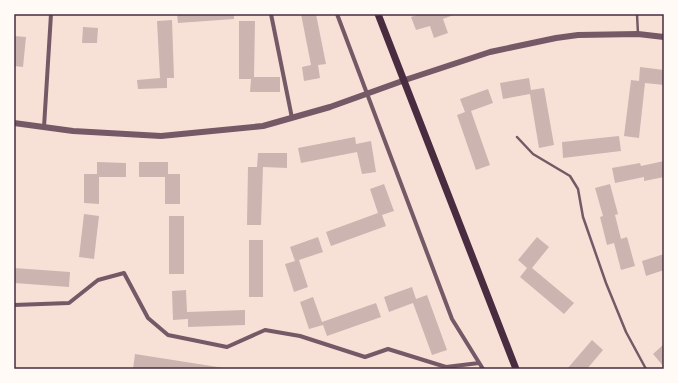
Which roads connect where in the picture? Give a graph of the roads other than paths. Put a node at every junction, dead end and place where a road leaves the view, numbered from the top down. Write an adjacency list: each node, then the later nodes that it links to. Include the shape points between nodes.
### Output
1 (51, 14): 12 (street)
2 (271, 14): 10 (street)
3 (336, 14): 9 (street)
4 (378, 14): 8 (main road)
5 (637, 14): 6 (lane)
6 (638, 34): 7 (street); 8 (street, via 556,38 490,52)
7 (664, 37)
8 (405, 80): 9 (street); 17 (main road)
9 (368, 94): 10 (street); 15 (street, via 452,319)
10 (292, 118): 12 (street, via 263,126 161,136)
11 (14, 123): 12 (street)
12 (44, 127)
13 (517, 137): 18 (lane, via 533,154 570,176 578,189 583,217 606,283 626,332)
14 (14, 305): 15 (street, via 69,303 98,280 124,274 148,318 168,336 227,347 265,330 300,336 365,357 388,349 446,368)
15 (479, 363): 16 (street)
16 (483, 369)
17 (516, 369)
18 (646, 369)

